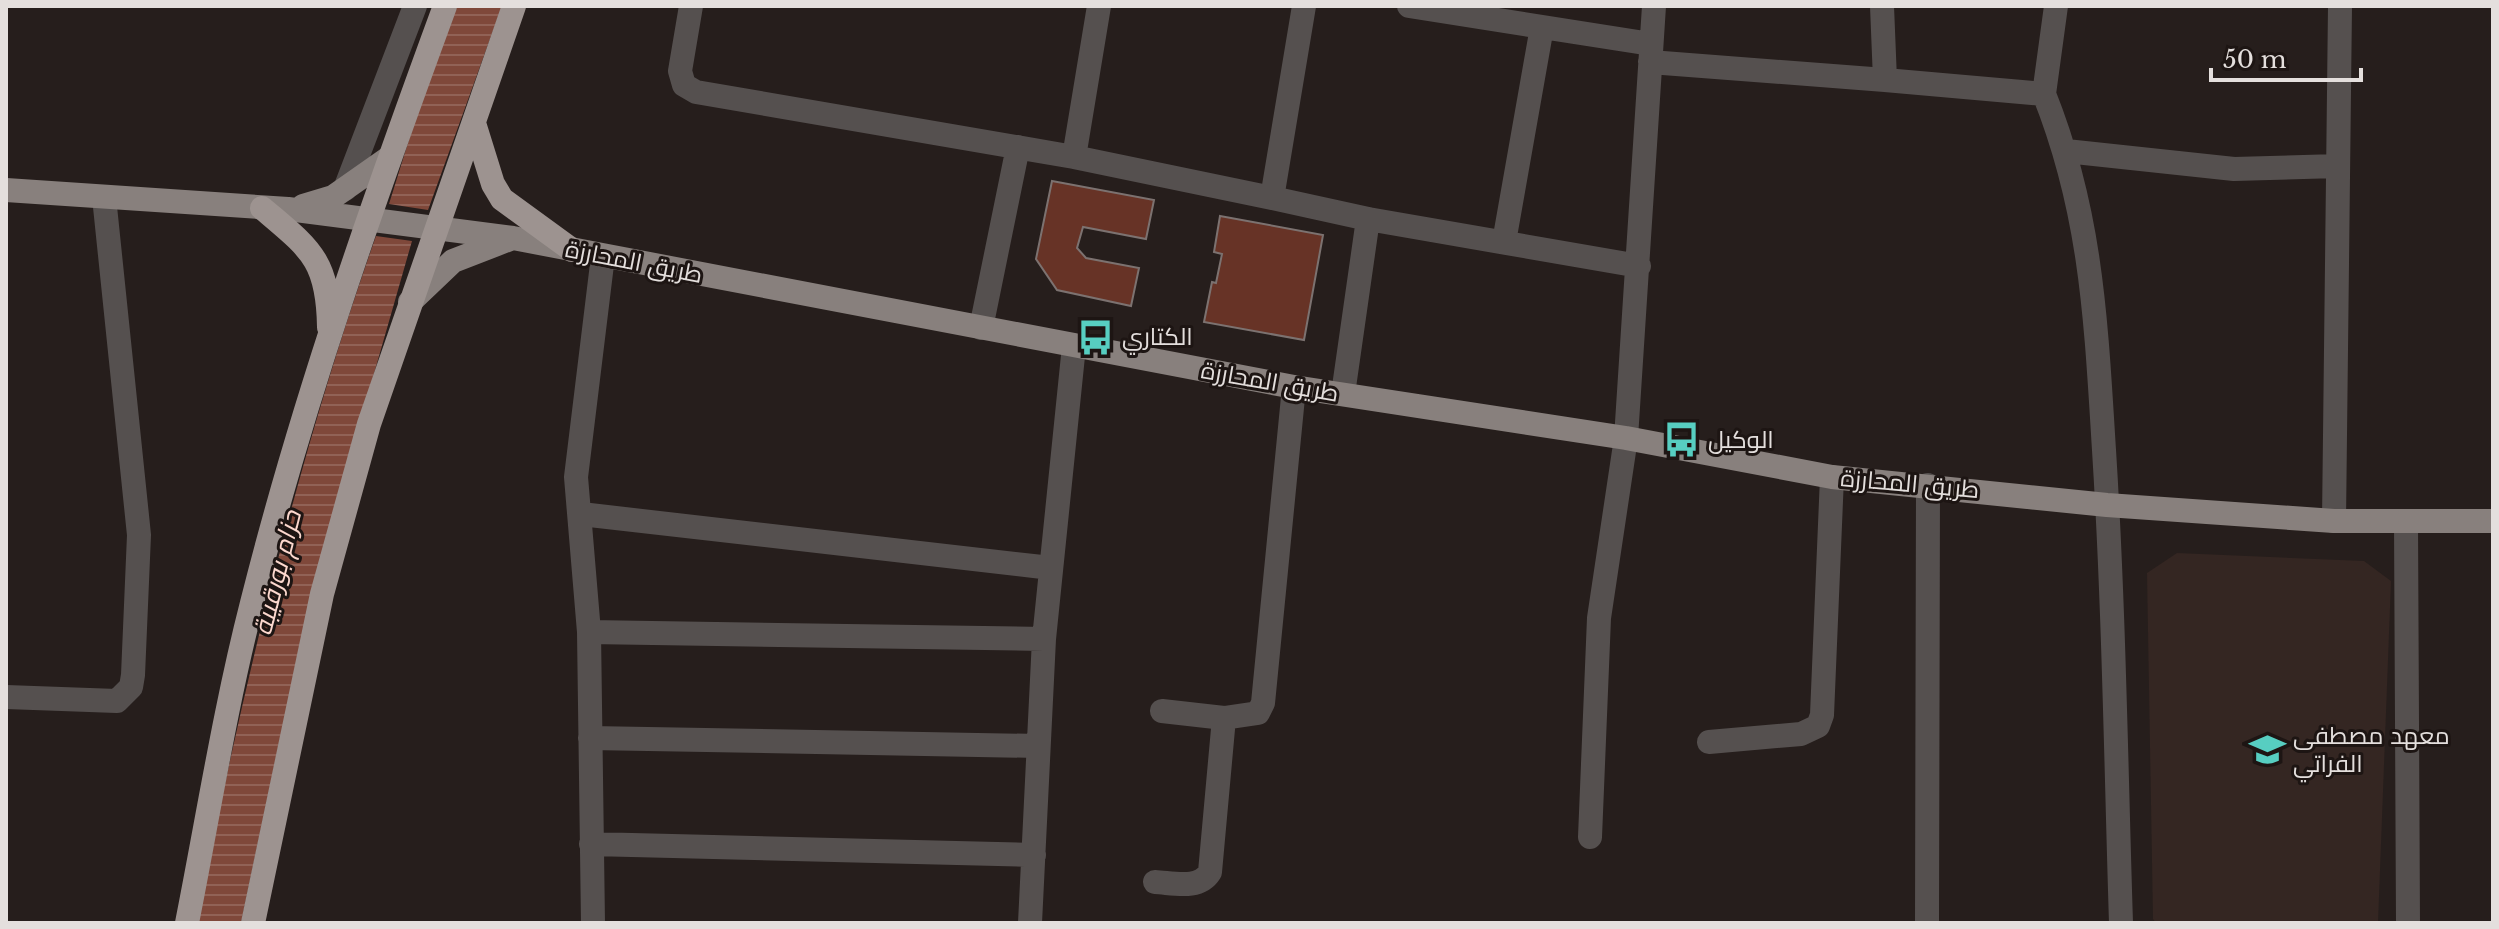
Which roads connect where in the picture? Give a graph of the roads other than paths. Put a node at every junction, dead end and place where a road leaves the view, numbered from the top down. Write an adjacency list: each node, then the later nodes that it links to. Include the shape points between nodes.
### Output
1 (415, 6): 22 (street)
2 (445, 6): 19 (highway)
3 (514, 6): 16 (highway)
4 (691, 6): 17 (street, via 680,71 689,89)
5 (1099, 6): 20 (street)
6 (1304, 6): 25 (street)
7 (1409, 6): 12 (street)
8 (1654, 6): 13 (street)
9 (1882, 6): 14 (street)
10 (2056, 6): 15 (street)
11 (2340, 6): 21 (street)
12 (1542, 27): 13 (street); 32 (street)
13 (1650, 53): 14 (street); 35 (street)
14 (1885, 80): 15 (street)
15 (2044, 94): 18 (street)
16 (474, 123): 30 (highway); 33 (highway, via 502,199)
17 (1018, 147): 20 (street); 37 (street)
18 (2066, 151): 21 (street, via 2234,169); 45 (street, via 2093,282)
19 (390, 157): 22 (main road); 28 (highway)
20 (1074, 157): 25 (street)
21 (2338, 166): 47 (street)
22 (345, 189): 27 (main road, via 321,202)
23 (6, 190): 24 (main road, طريق المحارزة)
24 (104, 197): 26 (main road, طريق المحارزة); 53 (street, via 139,535 133,675 125,696 117,701)
25 (1272, 198): 29 (street)
26 (262, 208): 27 (main road, طريق المحارزة); 38 (highway, via 319,262 329,307)
27 (288, 209): 28 (main road, طريق المحارزة)
28 (373, 219): 30 (main road, طريق المحارزة); 38 (highway)
29 (1368, 219): 32 (street); 41 (street)
30 (431, 229): 31 (main road, طريق المحارزة); 36 (highway)
31 (513, 238): 33 (main road, طريق المحارزة); 36 (main road, via 462,255)
32 (1504, 242): 35 (street)
33 (572, 250): 34 (main road, طريق المحارزة)
34 (603, 256): 37 (main road, طريق المحارزة); 46 (street, via 576,477)
35 (1639, 266): 42 (street)
36 (410, 302): 64 (highway, via 369,424 322,594)
37 (981, 328): 39 (main road, طريق المحارزة)
38 (329, 339): 63 (highway, via 251,606)
39 (1074, 346): 40 (main road, طريق المحارزة); 50 (street)
40 (1294, 387): 41 (main road, طريق المحارزة); 55 (street, via 1263,703 1249,717)
41 (1343, 394): 42 (main road, طريق المحارزة)
42 (1626, 438): 43 (main road, طريق المحارزة); 59 (street, via 1599,618)
43 (1832, 477): 44 (main road, طريق المحارزة); 57 (street, via 1818,726 1801,734)
44 (1928, 485): 45 (main road, طريق المحارزة); 67 (street)
45 (2107, 505): 47 (main road, طريق المحارزة); 68 (street)
46 (581, 514): 50 (street); 51 (street)
47 (2334, 521): 49 (main road, طريق المحارزة)
48 (2493, 521): 49 (main road, طريق المحارزة)
49 (2406, 522): 69 (street)
50 (1051, 568): 52 (street)
51 (589, 632): 52 (street); 56 (street)
52 (1044, 639): 58 (street)
53 (6, 697)
54 (1162, 711): 55 (street)
55 (1224, 718): 62 (street, via 1210,872 1197,884)
56 (590, 738): 58 (street); 60 (street)
57 (1709, 742)
58 (1038, 746): 61 (street)
59 (1590, 837)
60 (591, 844): 61 (street); 65 (street)
61 (1034, 855): 66 (street)
62 (1155, 882)
63 (187, 923)
64 (253, 923)
65 (593, 923)
66 (1030, 923)
67 (1927, 923)
68 (2121, 923)
69 (2408, 923)

